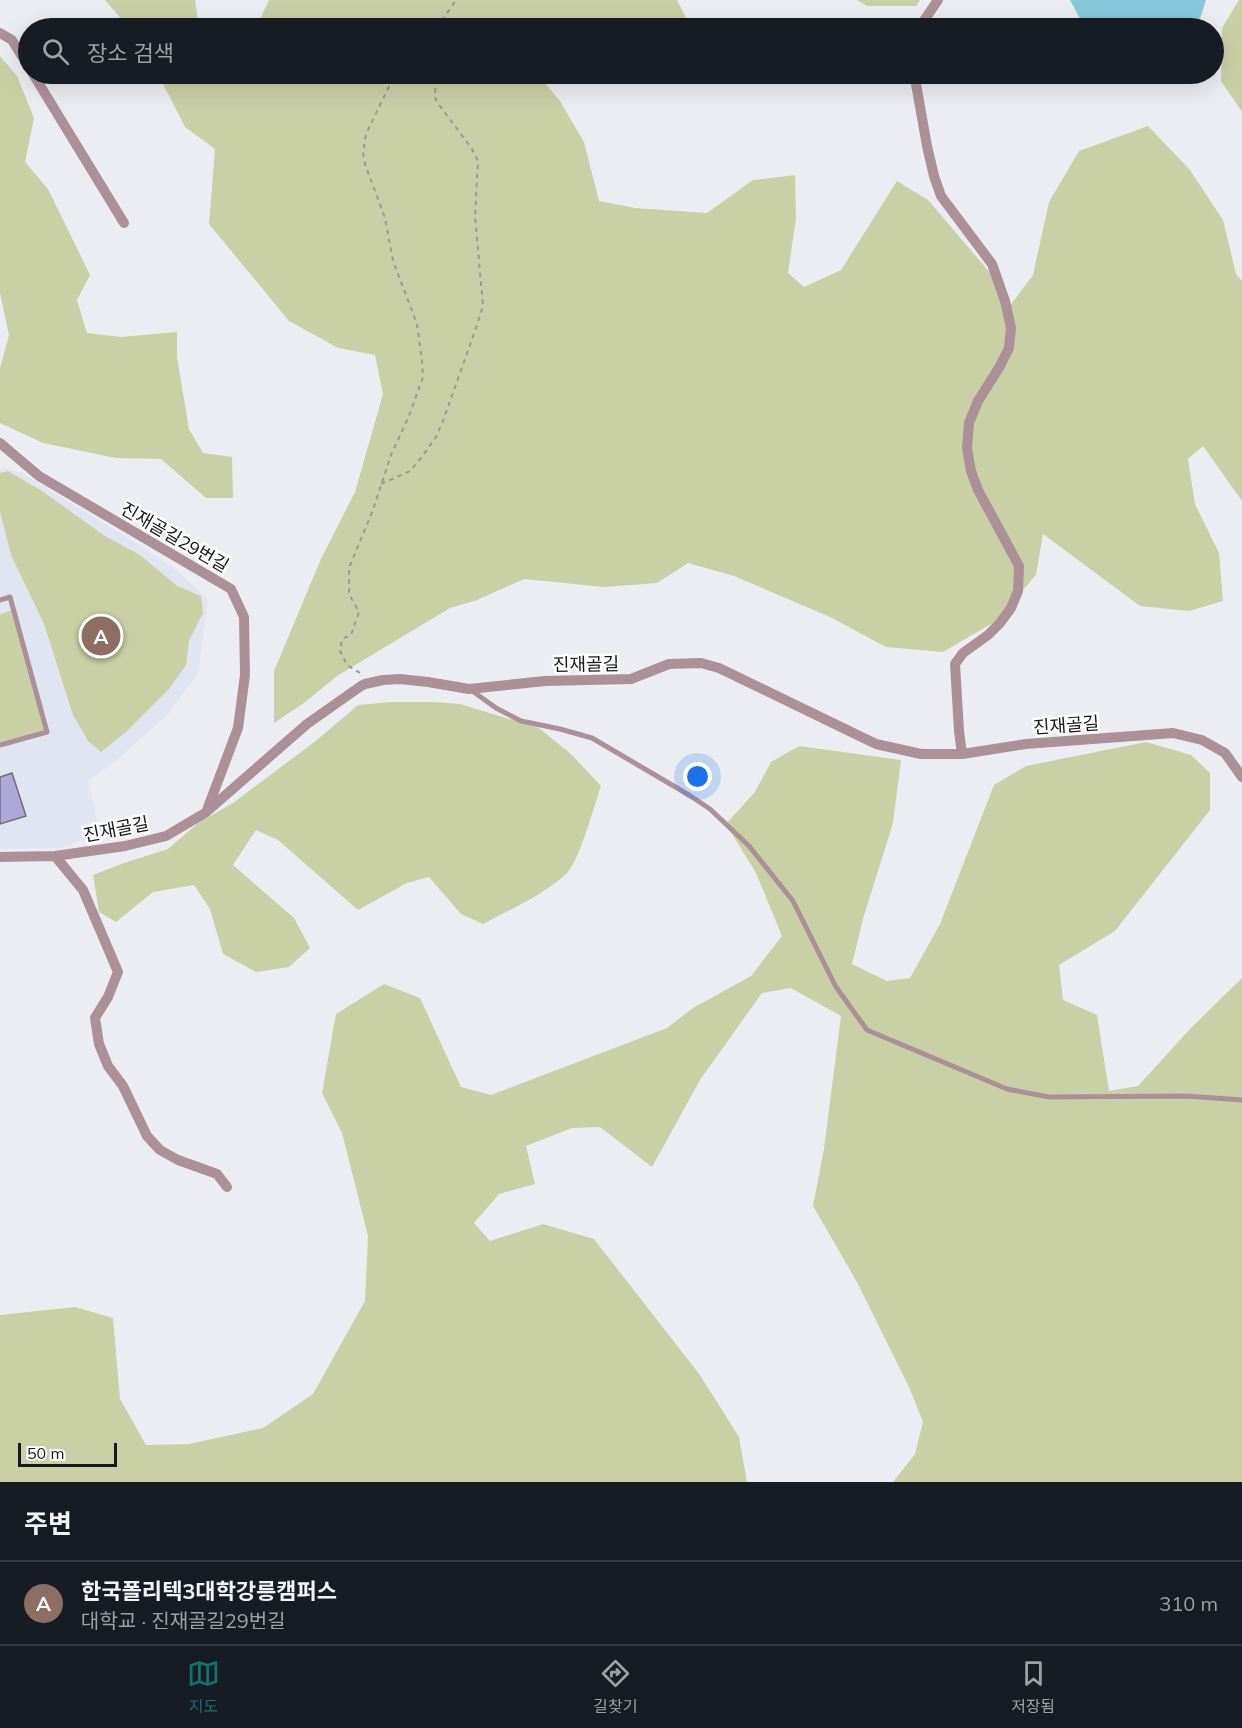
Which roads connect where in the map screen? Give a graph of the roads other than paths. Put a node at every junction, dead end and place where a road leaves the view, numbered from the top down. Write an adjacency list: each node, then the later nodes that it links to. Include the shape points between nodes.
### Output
1 (938, 0): 2 (street)
2 (926, 18)
3 (0, 33): 4 (street, via 12,40)
4 (18, 50)
5 (39, 84): 7 (street)
6 (916, 84): 12 (street, via 941,196 992,264 1011,328 1009,348 969,423 967,448 978,490 1018,566 1018,591 1000,623 955,664)
7 (124, 224)
8 (0, 443): 14 (street, 진재골길29번길, via 39,477 231,589 244,617 245,675 238,728)
9 (0, 600): 11 (lane, via 10,597 47,732)
10 (469, 689): 12 (street, 진재골길, via 545,681 631,679 669,664 701,663 719,668 876,744 921,754); 14 (street, 진재골길, via 400,680 361,686 308,724); 17 (lane, via 521,721 592,738 710,809 749,846 793,901 836,987 867,1030 1007,1089 1050,1097 1186,1096)
11 (0, 745)
12 (962, 754): 13 (street, 진재골길, via 1026,744 1173,733 1202,740 1225,753)
13 (1242, 777)
14 (206, 813): 15 (street, 진재골길, via 166,836)
15 (55, 856): 16 (street, 진재골길); 18 (street, via 83,890 118,972 95,1018 108,1066 123,1086 147,1136 160,1150 217,1174)
16 (0, 857)
17 (1242, 1101)
18 (227, 1187)

